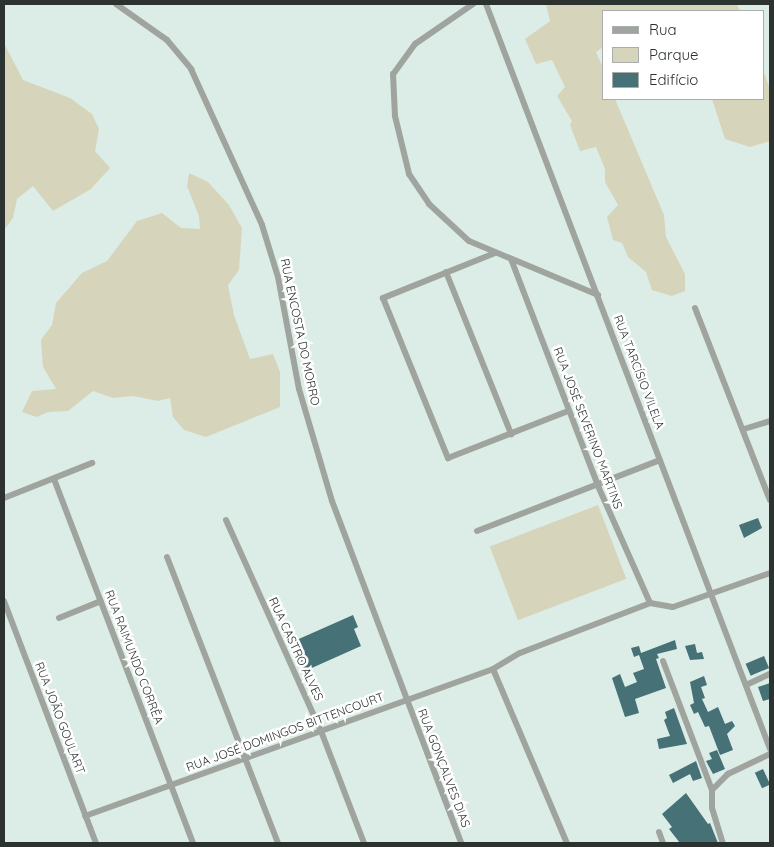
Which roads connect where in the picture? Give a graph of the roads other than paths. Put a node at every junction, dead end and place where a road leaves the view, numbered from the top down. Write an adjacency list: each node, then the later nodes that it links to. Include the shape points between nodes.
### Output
1 (116, 4): 32 (street, RUA ENCOSTA DO MORRO, via 140,17 181,54 248,191 272,254 299,389 332,501)
2 (473, 4): 4 (street, via 415,44 403,57 393,74 392,99 406,165 416,186 462,235)
3 (486, 4): 7 (street, RUA TARCÍSIO VILELA)
4 (495, 253): 5 (street); 6 (street)
5 (511, 259): 7 (street); 9 (street, RUA JOSÉ SEVERINO MARTINS)
6 (446, 272): 12 (street); 12 (street, via 383,298 448,458)
7 (598, 295): 13 (street, RUA TARCÍSIO VILELA)
8 (695, 308): 11 (street)
9 (568, 411): 12 (street); 16 (street, RUA JOSÉ SEVERINO MARTINS)
10 (770, 421): 11 (street)
11 (744, 429): 18 (street)
12 (511, 434)
13 (660, 460): 16 (street); 23 (street, RUA TARCÍSIO VILELA)
14 (92, 463): 15 (street)
15 (54, 479): 17 (street); 25 (street, RUA RAIMUNDO CORRÊA)
16 (598, 486): 20 (street); 26 (street, RUA JOSÉ SEVERINO MARTINS)
17 (4, 498)
18 (770, 500)
19 (226, 520): 33 (street, RUA CASTRO ALVES)
20 (477, 531)
21 (167, 557): 36 (street)
22 (770, 573): 23 (street)
23 (711, 594): 26 (street, via 673,607); 31 (street, RUA TARCÍSIO VILELA)
24 (4, 601): 39 (street, RUA JOÃO GOULART)
25 (101, 601): 27 (street); 37 (street, RUA RAIMUNDO CORRÊA)
26 (650, 603): 29 (street, RUA JOSÉ DOMINGOS BITTENCOURT, via 520,653)
27 (59, 618)
28 (663, 661): 38 (street)
29 (493, 669): 32 (street, RUA JOSÉ DOMINGOS BITTENCOURT); 41 (street)
30 (770, 674): 31 (street)
31 (746, 685): 34 (street, RUA TARCÍSIO VILELA)
32 (406, 701): 33 (street, RUA JOSÉ DOMINGOS BITTENCOURT); 46 (street, RUA GONÇALVES DIAS)
33 (321, 731): 36 (street, RUA JOSÉ DOMINGOS BITTENCOURT); 45 (street, RUA CASTRO ALVES)
34 (770, 749)
35 (770, 754): 38 (street, via 721,779)
36 (245, 758): 37 (street, RUA JOSÉ DOMINGOS BITTENCOURT); 44 (street)
37 (171, 785): 39 (street, RUA JOSÉ DOMINGOS BITTENCOURT); 43 (street, RUA RAIMUNDO CORRÊA)
38 (712, 790): 48 (street, via 712,808)
39 (85, 816): 42 (street, RUA JOÃO GOULART)
40 (659, 832): 47 (street)
41 (564, 842)
42 (96, 843)
43 (193, 843)
44 (278, 843)
45 (364, 843)
46 (461, 843)
47 (663, 843)
48 (723, 843)

